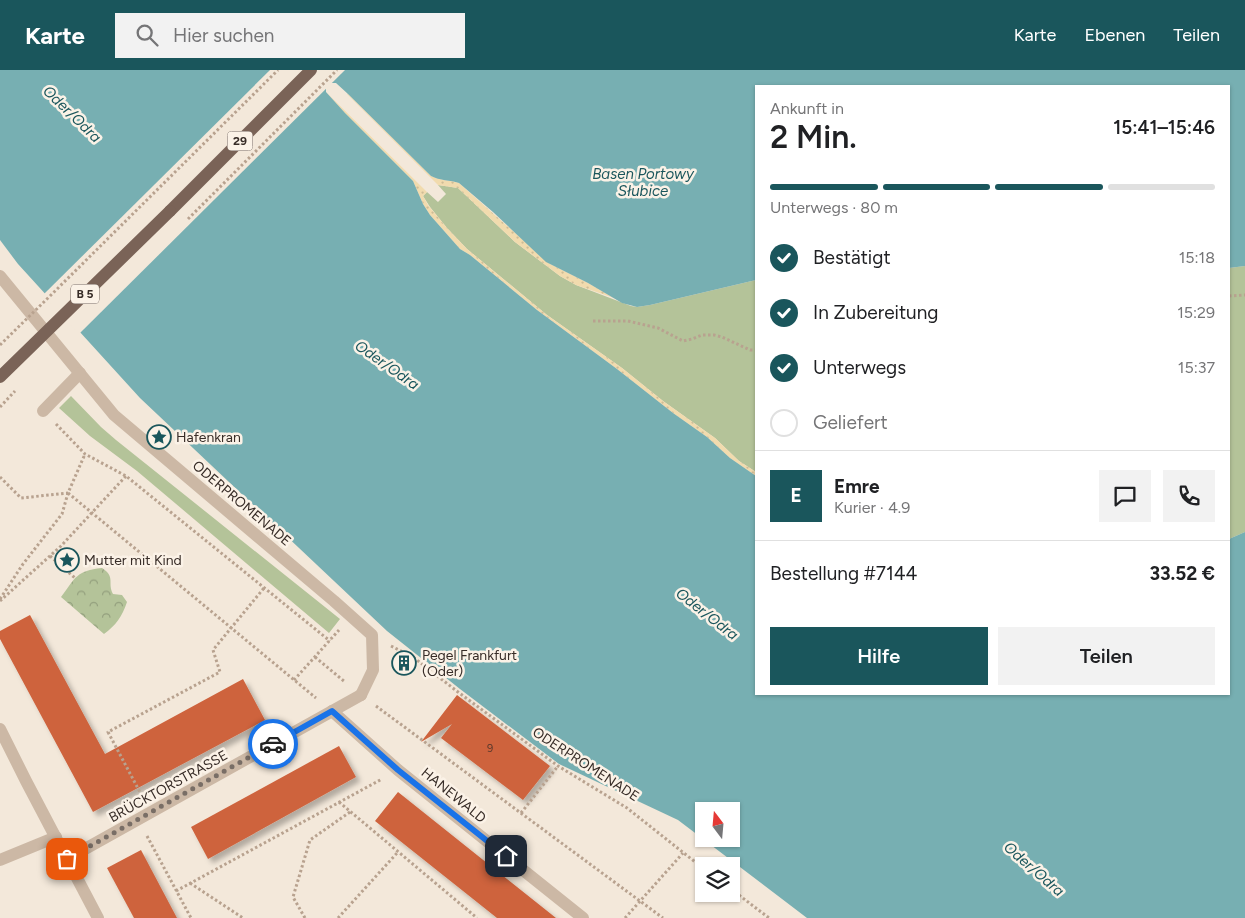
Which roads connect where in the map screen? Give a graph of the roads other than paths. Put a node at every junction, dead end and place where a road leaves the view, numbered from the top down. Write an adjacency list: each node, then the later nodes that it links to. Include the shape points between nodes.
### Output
1 (311, 70): 2 (main road, 29)
2 (170, 211): 5 (main road, B 5, bridge)
3 (0, 276): 4 (street, ODERPROMENADE)
4 (80, 373): 6 (street); 7 (street, ODERPROMENADE, via 114,415 372,635 373,670)
5 (0, 377)
6 (43, 411)
7 (362, 695): 8 (street, BRÜCKTORSTRASSE)
8 (332, 711): 11 (street, BRÜCKTORSTRASSE); 14 (street, HANEWALD, via 398,770)
9 (0, 729): 10 (street)
10 (56, 837): 11 (street); 12 (street)
11 (67, 859): 13 (street)
12 (0, 860)
13 (98, 918)
14 (583, 918)

